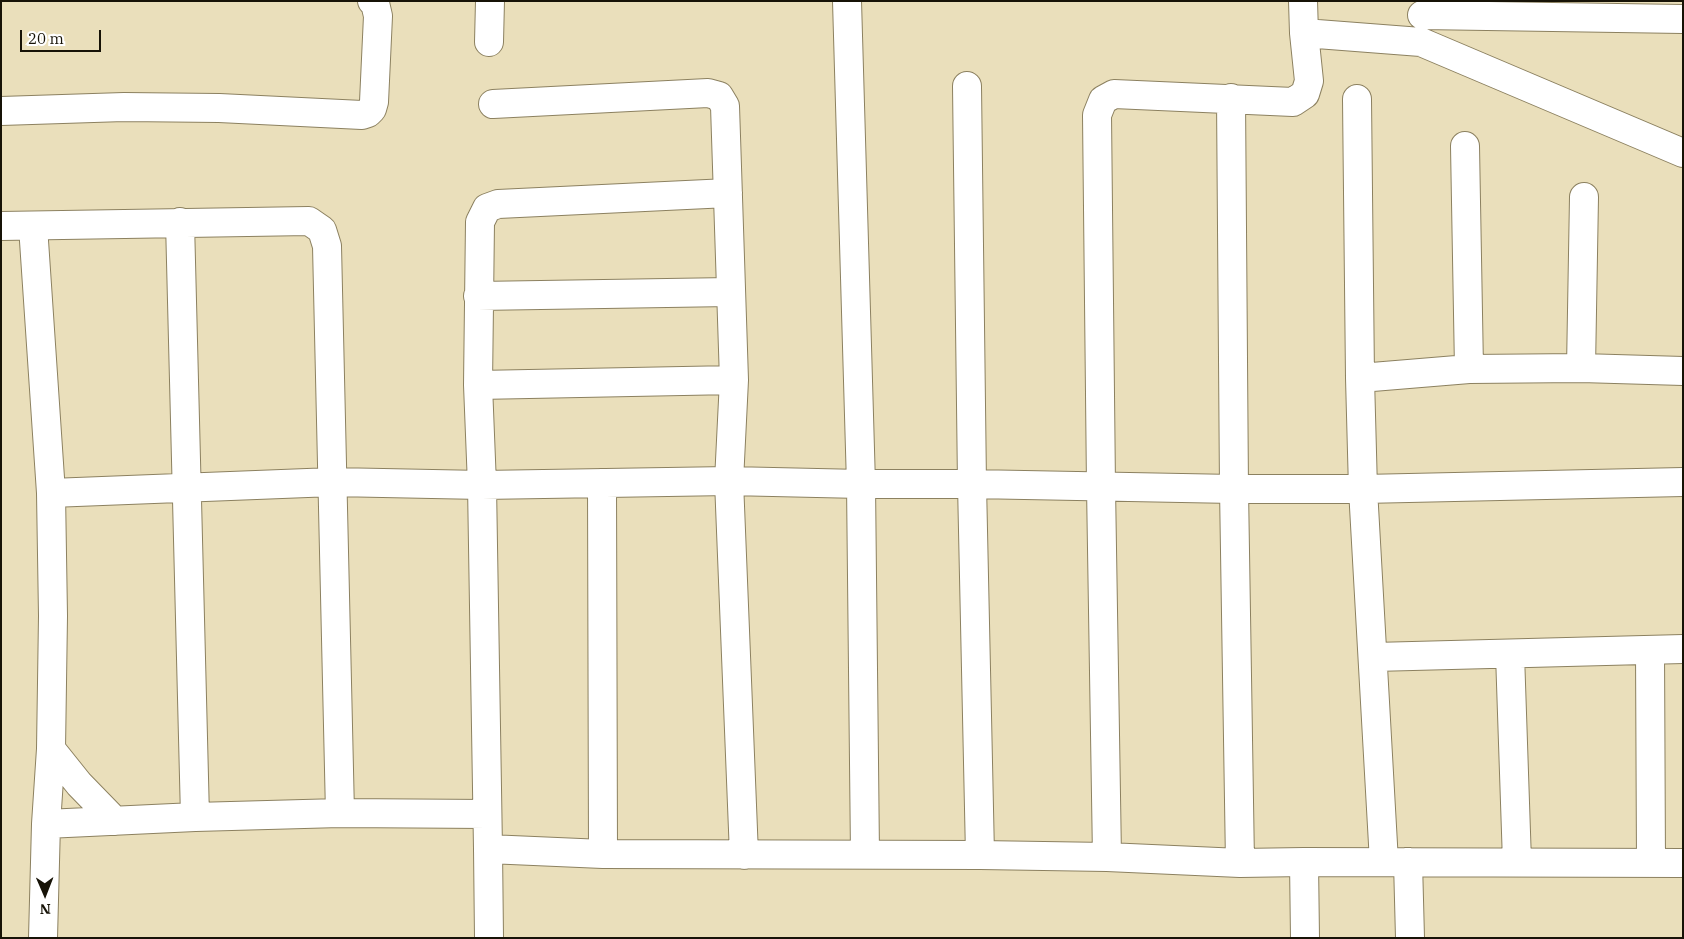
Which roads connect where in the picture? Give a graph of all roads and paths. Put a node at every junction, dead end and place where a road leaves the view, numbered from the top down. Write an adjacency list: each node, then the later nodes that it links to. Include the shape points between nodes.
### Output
1 (372, 1): 14 (street, via 378,16 374,102 372,109 362,115 219,108)
2 (490, 1): 9 (street)
3 (847, 1): 34 (street)
4 (1303, 1): 8 (street)
5 (1568, 9): 6 (street); 7 (street)
6 (1421, 19): 8 (street); 16 (street)
7 (1683, 19)
8 (1304, 33): 11 (street, via 1308,81 1305,94 1293,102)
9 (489, 42)
10 (967, 86): 35 (street)
11 (1231, 98): 38 (street, via 1114,94 1103,100 1098,115); 39 (street)
12 (1357, 99): 27 (street)
13 (493, 104): 17 (street, via 708,93 719,96 725,106)
14 (1, 111)
15 (1465, 146): 25 (street)
16 (1683, 153)
17 (728, 193): 22 (street); 23 (street, via 498,204 487,208 480,222)
18 (1584, 197): 24 (street)
19 (180, 222): 21 (street); 31 (street, via 309,221 322,230 327,246); 37 (street)
20 (1, 226): 21 (street)
21 (33, 226): 41 (street)
22 (730, 292): 23 (street); 28 (street)
23 (478, 296): 29 (street)
24 (1581, 368): 25 (street); 26 (street)
25 (1469, 369): 27 (street)
26 (1683, 371)
27 (1360, 378): 40 (street)
28 (734, 380): 29 (street); 30 (street)
29 (478, 385): 36 (street)
30 (729, 481): 33 (street); 34 (street); 55 (street)
31 (333, 482): 36 (street); 37 (street); 47 (street)
32 (1683, 482): 40 (street)
33 (602, 483): 36 (street); 53 (street)
34 (861, 484): 35 (street); 54 (street)
35 (972, 484): 38 (street); 56 (street)
36 (482, 485): 48 (street)
37 (186, 487): 41 (street); 49 (street)
38 (1100, 487): 39 (street); 57 (street)
39 (1234, 489): 40 (street); 61 (street)
40 (1363, 489): 45 (street)
41 (51, 494): 46 (street)
42 (1683, 649): 43 (street)
43 (1650, 650): 44 (street); 62 (street)
44 (1510, 654): 45 (street); 60 (street)
45 (1374, 657): 59 (street)
46 (51, 749): 50 (street); 51 (street)
47 (340, 813): 48 (street); 49 (street)
48 (487, 814): 52 (street)
49 (195, 817): 50 (street)
50 (115, 821): 51 (street)
51 (46, 824): 64 (street)
52 (488, 849): 53 (street); 65 (street)
53 (603, 854): 55 (street)
54 (865, 854): 55 (street); 56 (street)
55 (744, 855)
56 (980, 855): 57 (street)
57 (1107, 857): 61 (street)
58 (1304, 862): 59 (street); 61 (street); 66 (street)
59 (1396, 862): 60 (street); 67 (street)
60 (1517, 862): 62 (street)
61 (1240, 863)
62 (1651, 863): 63 (street)
63 (1683, 863)
64 (43, 938)
65 (489, 938)
66 (1305, 938)
67 (1410, 938)

